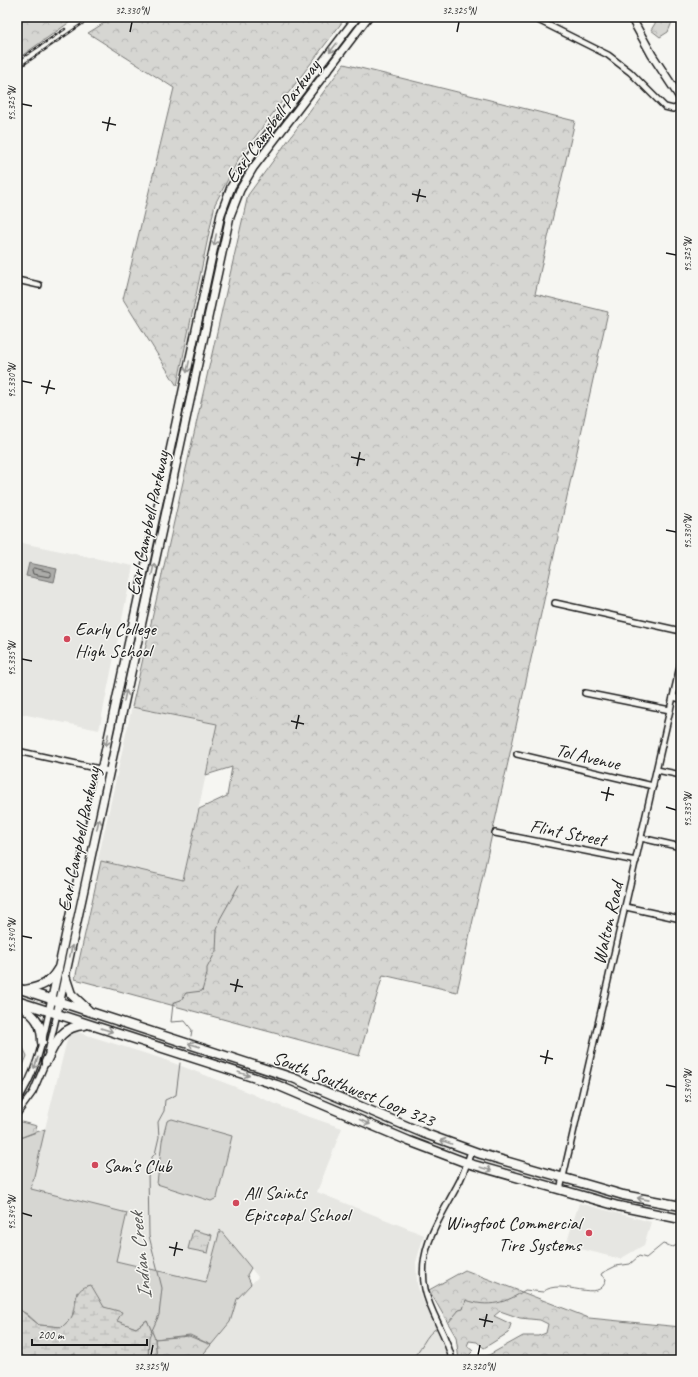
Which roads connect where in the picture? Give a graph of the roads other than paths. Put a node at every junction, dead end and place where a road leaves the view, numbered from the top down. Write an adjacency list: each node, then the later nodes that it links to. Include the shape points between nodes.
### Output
1 (357, 17): 7 (main road, Earl Campbell Parkway, one-way to 7, via 247,161 233,183)
2 (368, 17): 8 (main road, Earl Campbell Parkway, via 253,168 240,190)
3 (532, 17): 6 (street, via 608,55 630,72 665,107 673,109)
4 (631, 17): 5 (main road)
5 (681, 99)
6 (681, 106)
7 (221, 214): 8 (main road); 11 (main road, Earl Campbell Parkway, one-way to 11)
8 (230, 216): 12 (main road, Earl Campbell Parkway)
9 (17, 280): 10 (street)
10 (39, 285)
11 (161, 492): 12 (main road); 22 (main road, Earl Campbell Parkway, one-way to 22)
12 (169, 494): 24 (main road, Earl Campbell Parkway, one-way to 12)
13 (555, 603): 14 (street)
14 (681, 631)
15 (681, 662): 17 (street, Walton Road)
16 (585, 693): 19 (street)
17 (673, 697): 18 (street); 19 (street, Walton Road)
18 (681, 699)
19 (670, 710): 23 (street, Walton Road)
20 (17, 751): 22 (street)
21 (517, 754): 26 (street, Tol Avenue)
22 (101, 769): 24 (street); 33 (main road, Earl Campbell Parkway)
23 (657, 770): 25 (street); 26 (street, Walton Road)
24 (109, 771): 34 (main road, Earl Campbell Parkway, one-way to 24)
25 (681, 775)
26 (653, 786): 28 (street, Walton Road)
27 (495, 833): 30 (street, Flint Street)
28 (641, 838): 29 (street); 30 (street, Walton Road)
29 (681, 847)
30 (636, 861): 31 (street, Walton Road)
31 (626, 907): 32 (street); 49 (street, Walton Road)
32 (681, 919)
33 (58, 969): 35 (highway, via 45,984); 36 (main road, Earl Campbell Parkway)
34 (65, 976): 36 (main road, Earl Campbell Parkway); 39 (highway, via 71,994)
35 (21, 989): 36 (highway, South Southwest Loop 323)
36 (55, 1001): 38 (main road, Earl Campbell Parkway); 39 (highway, South Southwest Loop 323)
37 (17, 1002): 38 (highway, South Southwest Loop 323); 41 (highway, via 38,1020)
38 (53, 1013): 40 (highway, South Southwest Loop 323); 41 (street, Earl Campbell Parkway); 42 (street, Earl Campbell Parkway)
39 (92, 1013): 43 (highway, South Southwest Loop 323, one-way to 39)
40 (91, 1025): 42 (highway, via 76,1026 64,1031 56,1040); 44 (highway, South Southwest Loop 323, one-way to 44)
41 (42, 1042): 45 (street, Earl Campbell Parkway, one-way to 45, via 32,1075)
42 (46, 1062): 46 (street, Earl Campbell Parkway, via 28,1100)
43 (250, 1063): 44 (highway, via 232,1064); 47 (highway, South Southwest Loop 323, one-way to 43, via 409,1128 314,1086)
44 (228, 1068): 48 (highway, South Southwest Loop 323, one-way to 48, via 290,1089 409,1141)
45 (17, 1101)
46 (17, 1114)
47 (471, 1151): 48 (street); 49 (highway, South Southwest Loop 323)
48 (467, 1163): 50 (highway, South Southwest Loop 323, one-way to 50); 53 (street, via 457,1187 431,1233 423,1263 426,1294 444,1333)
49 (563, 1179): 50 (street, Walton Road); 51 (highway, South Southwest Loop 323, one-way to 49, via 623,1195)
50 (560, 1190): 52 (highway, South Southwest Loop 323, via 618,1206)
51 (681, 1206)
52 (681, 1218)
53 (452, 1360)

